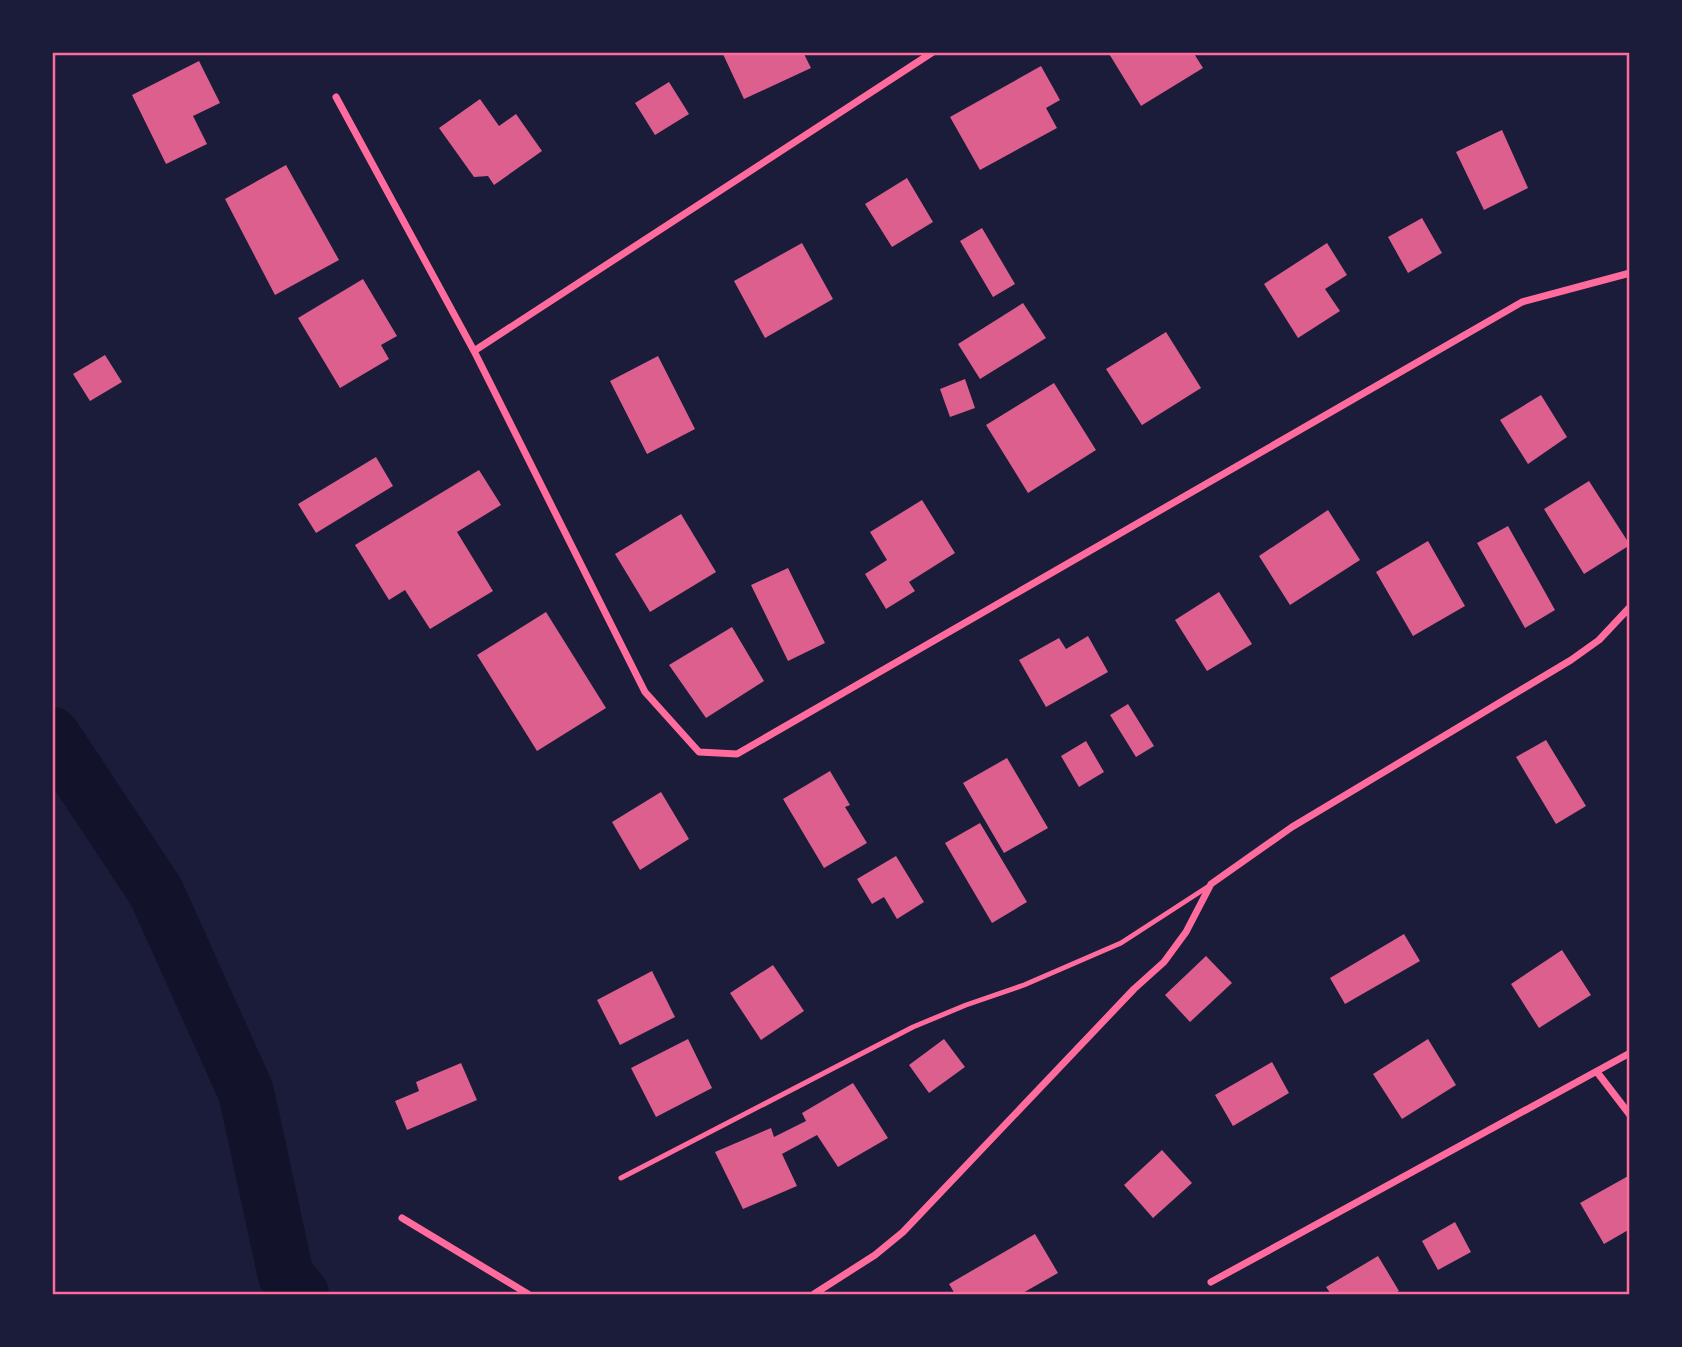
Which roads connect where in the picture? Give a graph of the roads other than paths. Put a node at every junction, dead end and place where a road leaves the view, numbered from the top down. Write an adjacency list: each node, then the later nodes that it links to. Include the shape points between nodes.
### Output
1 (933, 52): 4 (street)
2 (336, 97): 4 (street)
3 (1629, 273): 4 (street, via 1522,302 737,754 699,752 645,692)
4 (474, 351)
5 (1629, 607): 6 (street, via 1599,640 1571,660 1292,827)
6 (1211, 884): 10 (lane, via 1121,943 913,1027); 14 (street, via 1164,962 903,1232)
7 (1629, 1053): 8 (street)
8 (1597, 1072): 9 (street); 12 (street)
9 (1629, 1115)
10 (621, 1178)
11 (402, 1218): 13 (street)
12 (1210, 1282)
13 (528, 1294)
14 (814, 1294)

